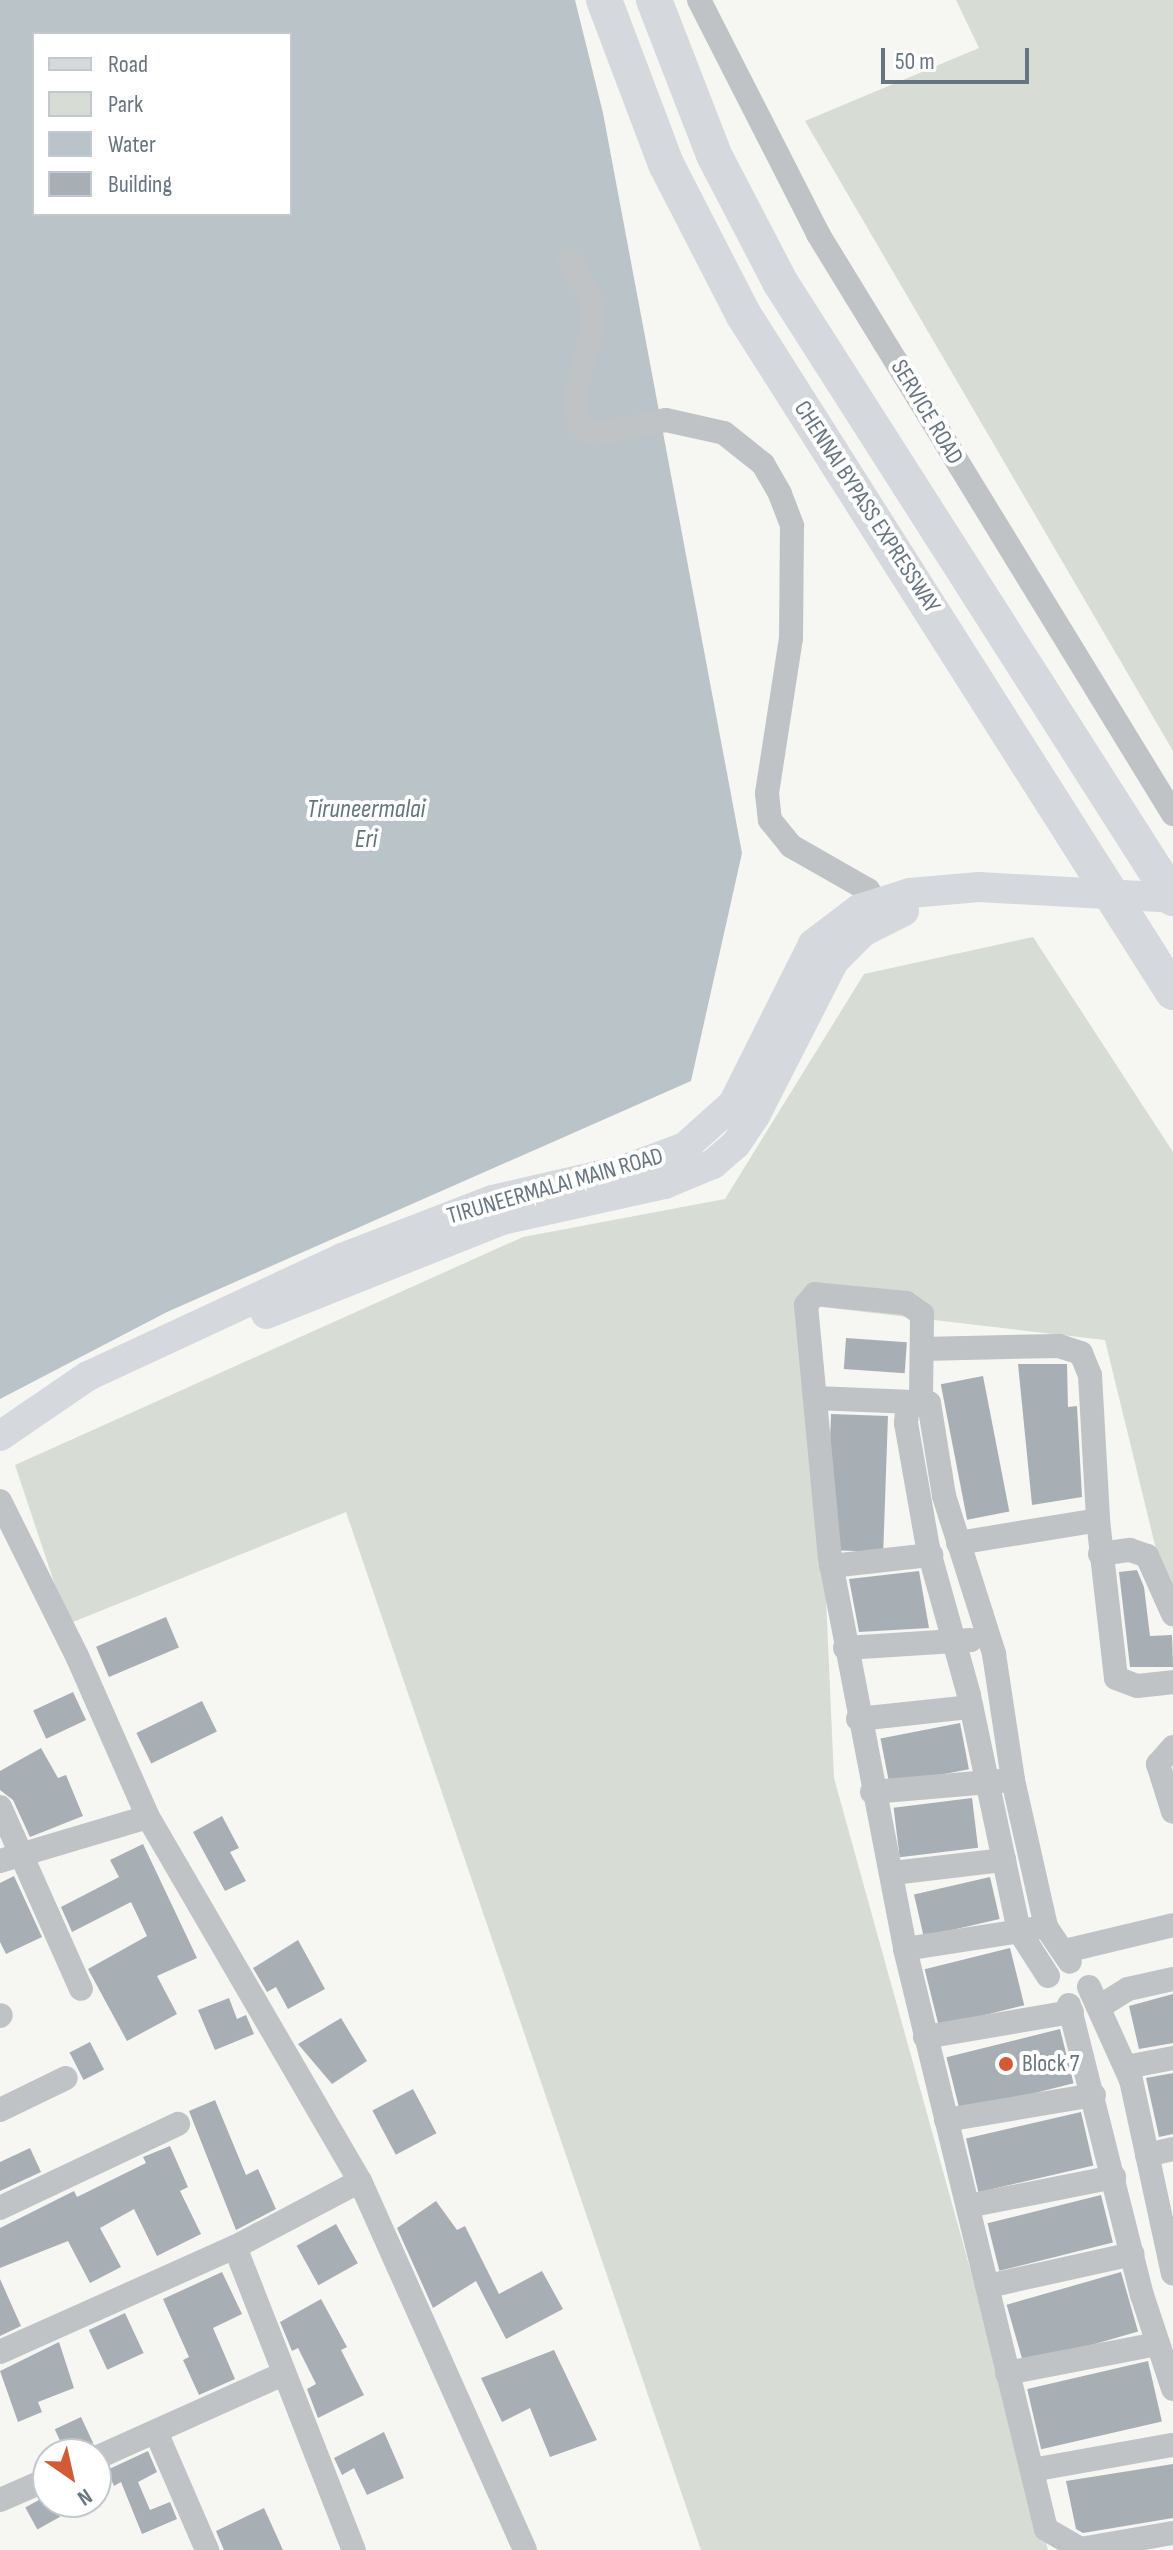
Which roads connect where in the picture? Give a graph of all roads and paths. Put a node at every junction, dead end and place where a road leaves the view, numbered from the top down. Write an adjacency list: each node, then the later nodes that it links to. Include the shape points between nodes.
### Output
1 (604, 0): 9 (highway, CHENNAI BYPASS EXPRESSWAY, via 666,164 743,314)
2 (654, 0): 6 (highway, CHENNAI BYPASS EXPRESSWAY, via 714,155 780,282)
3 (699, 0): 5 (street, SERVICE ROAD, via 818,234)
4 (569, 260): 7 (street, via 588,292 594,321 576,392 579,426 597,434 666,420 724,433 763,464 780,494 792,526 792,623 767,793 770,820 791,846 868,890)
5 (1173, 814)
6 (1168, 890): 7 (main road, TIRUNEERMALAI MAIN ROAD, via 932,889)
7 (882, 910): 8 (main road, TIRUNEERMALAI MAIN ROAD, via 953,902); 13 (main road, TIRUNEERMALAI MAIN ROAD, via 834,961 755,1116 736,1144 713,1164 665,1184 531,1211 387,1263 107,1384)
8 (1173, 912)
9 (1173, 992)
10 (922, 1349): 11 (street, via 922,1314 906,1303 815,1294 806,1305); 12 (street); 15 (street, via 1059,1346 1081,1353 1090,1375)
11 (815, 1398): 12 (street); 19 (street)
12 (917, 1401): 16 (street, via 929,1403); 18 (street, via 907,1411 910,1464)
13 (0, 1438)
14 (0, 1501): 33 (street)
15 (1098, 1520): 16 (street); 17 (street)
16 (958, 1543): 21 (street)
17 (1100, 1554): 20 (street, via 1130,1550 1147,1556); 24 (street, via 1116,1678 1137,1686)
18 (931, 1555): 19 (street); 22 (street)
19 (831, 1566): 23 (street)
20 (1173, 1614)
21 (990, 1638): 22 (street); 28 (street)
22 (956, 1641): 23 (street); 25 (street)
23 (845, 1648): 26 (street)
24 (1173, 1682)
25 (971, 1707): 26 (street); 29 (street)
26 (858, 1719): 30 (street)
27 (1173, 1747): 32 (street, via 1158,1764)
28 (1013, 1780): 29 (street); 38 (street)
29 (986, 1781): 30 (street); 35 (street)
30 (872, 1792): 36 (street)
31 (0, 1807): 34 (street)
32 (1173, 1812)
33 (148, 1817): 34 (street); 58 (street)
34 (11, 1858): 44 (street)
35 (1004, 1860): 36 (street); 39 (street)
36 (893, 1873): 40 (street)
37 (1173, 1925): 41 (street)
38 (1046, 1927): 39 (street); 41 (street)
39 (1019, 1931): 40 (street); 42 (street)
40 (905, 1949): 47 (street)
41 (1067, 1957): 42 (street); 45 (street, via 1087,1973)
42 (1048, 1976): 46 (street, via 1051,1996)
43 (1173, 1979): 45 (street)
44 (81, 1989)
45 (1094, 1997): 46 (street); 49 (street)
46 (1070, 2008): 47 (street); 51 (street)
47 (925, 2037): 53 (street)
48 (1173, 2058): 49 (street)
49 (1126, 2067): 56 (street)
50 (66, 2078): 52 (street)
51 (1094, 2095): 53 (street); 57 (street)
52 (0, 2110)
53 (946, 2120): 59 (street)
54 (178, 2124): 60 (street)
55 (1173, 2149): 56 (street)
56 (1147, 2155): 62 (street)
57 (1114, 2177): 59 (street); 63 (street)
58 (360, 2181): 61 (street); 82 (street)
59 (968, 2206): 66 (street)
60 (0, 2208)
61 (235, 2247): 68 (street); 70 (street)
62 (1170, 2248): 64 (street)
63 (1132, 2254): 65 (street); 66 (street)
64 (1173, 2274): 65 (street)
65 (1138, 2281): 67 (street)
66 (988, 2286): 69 (street)
67 (1157, 2344): 69 (street); 71 (street)
68 (0, 2352)
69 (1007, 2373): 75 (street)
70 (283, 2374): 72 (street); 81 (street)
71 (1173, 2389)
72 (156, 2432): 74 (street); 80 (street)
73 (1173, 2445): 75 (street)
74 (112, 2451)
75 (1032, 2470): 79 (street, via 1046,2529)
76 (32, 2486): 77 (street)
77 (0, 2500)
78 (1173, 2533): 79 (street)
79 (1081, 2549)
80 (207, 2550)
81 (354, 2550)
82 (525, 2550)

